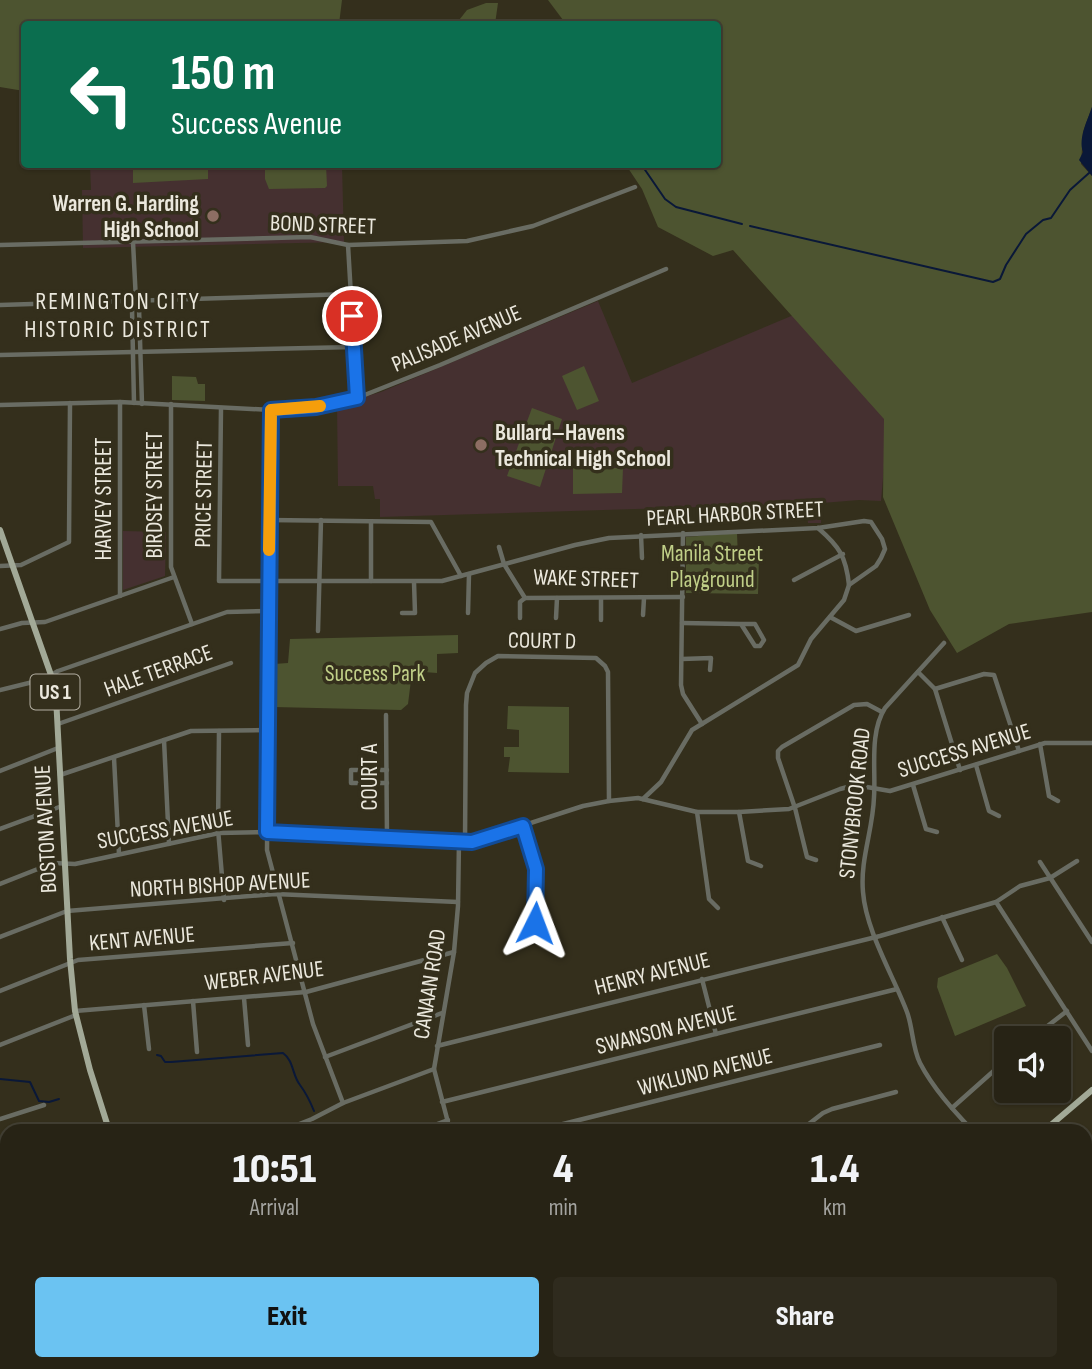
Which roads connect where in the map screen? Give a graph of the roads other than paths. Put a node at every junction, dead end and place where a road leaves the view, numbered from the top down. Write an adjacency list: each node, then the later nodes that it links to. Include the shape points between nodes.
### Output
1 (635, 187): 3 (street, BOND STREET, via 533,226 467,241)
2 (132, 242): 3 (street, BOND STREET, via 310,237); 4 (street, BOND STREET); 7 (street)
3 (348, 244): 6 (street)
4 (0, 245)
5 (666, 269): 13 (street, PALISADE AVENUE)
6 (351, 294): 7 (street); 9 (street)
7 (136, 301): 8 (street); 10 (street, via 132,308); 11 (street)
8 (0, 305)
9 (353, 347): 11 (street); 13 (street)
10 (133, 351): 11 (street); 12 (street); 16 (street)
11 (140, 351): 17 (street)
12 (0, 355)
13 (357, 398): 21 (street, PALISADE AVENUE)
14 (70, 402): 15 (street, PALISADE AVENUE); 19 (street, PALISADE AVENUE); 34 (street, via 69,542)
15 (120, 402): 16 (street, PALISADE AVENUE); 45 (street, HARVEY STREET)
16 (134, 403): 17 (street, PALISADE AVENUE)
17 (142, 404): 18 (street, PALISADE AVENUE)
18 (171, 404): 20 (street, PALISADE AVENUE); 37 (street, BIRDSEY STREET)
19 (0, 405)
20 (221, 408): 21 (street, PALISADE AVENUE); 40 (street, PRICE STREET)
21 (271, 410): 22 (street)
22 (269, 520): 23 (street); 38 (street)
23 (321, 520): 24 (street); 41 (street)
24 (371, 522): 36 (street, via 431,522); 42 (street)
25 (818, 528): 27 (street, PEARL HARBOR STREET); 30 (street); 44 (street, PEARL HARBOR STREET, via 864,521 876,528 885,549 881,558)
26 (0, 530): 34 (main road, BOSTON AVENUE / US 1)
27 (683, 533): 28 (street, PEARL HARBOR STREET); 46 (street)
28 (641, 535): 31 (street); 32 (street, PEARL HARBOR STREET, via 593,541)
29 (499, 547): 32 (street, WAKE STREET)
30 (843, 554): 39 (street); 44 (street)
31 (642, 558)
32 (504, 564): 35 (street, PEARL HARBOR STREET); 47 (street, WAKE STREET)
33 (0, 566): 34 (street)
34 (12, 566): 61 (main road, BOSTON AVENUE / US 1)
35 (469, 574): 36 (street, PEARL HARBOR STREET); 53 (street)
36 (461, 576): 43 (street, PEARL HARBOR STREET)
37 (174, 577): 45 (street); 62 (street, BIRDSEY STREET)
38 (269, 580): 40 (street, PEARL HARBOR STREET); 41 (street, PEARL HARBOR STREET); 51 (street)
39 (794, 580)
40 (219, 581)
41 (320, 581): 42 (street, PEARL HARBOR STREET); 65 (street)
42 (371, 582): 43 (street, PEARL HARBOR STREET)
43 (414, 582): 52 (street, via 415,613)
44 (849, 585): 56 (street, PEARL HARBOR STREET)
45 (120, 596): 61 (street)
46 (682, 597): 50 (street, WAKE STREET); 60 (street)
47 (525, 598): 48 (street, WAKE STREET); 57 (street, via 520,602)
48 (557, 598): 49 (street, WAKE STREET); 58 (street)
49 (601, 598): 50 (street, WAKE STREET); 59 (street)
50 (643, 598): 54 (street)
51 (269, 611): 62 (street, via 227,612); 78 (street)
52 (402, 613)
53 (468, 613)
54 (643, 615)
55 (909, 615): 56 (street, via 856,631)
56 (830, 617): 77 (street, PEARL HARBOR STREET, via 811,639 798,665)
57 (520, 618)
58 (556, 618)
59 (601, 620)
60 (682, 623): 63 (street); 67 (street)
61 (33, 624): 64 (street); 71 (main road, BOSTON AVENUE / US 1)
62 (192, 624): 71 (street)
63 (741, 624): 63 (street, via 755,646 760,646 764,640 755,624)
64 (0, 629)
65 (318, 631)
66 (944, 643): 70 (street, STONYBROOK ROAD)
67 (682, 659): 69 (street, via 710,658); 77 (street, via 683,694)
68 (231, 663): 76 (street, HALE TERRACE)
69 (710, 670)
70 (918, 672): 72 (street); 74 (street, STONYBROOK ROAD)
71 (51, 675): 73 (street); 76 (main road, BOSTON AVENUE / US 1)
72 (934, 689): 84 (street, via 994,675); 88 (street)
73 (0, 690)
74 (882, 712): 93 (street, STONYBROOK ROAD); 98 (street, via 867,704 854,705 779,749)
75 (386, 715): 87 (street, COURT A)
76 (58, 724): 83 (main road, BOSTON AVENUE / US 1)
77 (702, 724): 94 (street, PEARL HARBOR STREET, via 688,734 661,782)
78 (268, 730): 79 (street); 104 (street)
79 (219, 731): 80 (street, via 191,731); 106 (street)
80 (164, 740): 85 (street); 109 (street)
81 (1092, 743): 82 (street, SUCCESS AVENUE)
82 (1040, 744): 84 (street, SUCCESS AVENUE); 96 (street, via 1049,796)
83 (58, 748): 89 (street); 90 (main road, BOSTON AVENUE / US 1)
84 (1019, 751): 86 (street, SUCCESS AVENUE)
85 (114, 758): 90 (street); 110 (street)
86 (976, 765): 88 (street, SUCCESS AVENUE); 101 (street, via 989,811)
87 (387, 770): 91 (street, COURT A); 91 (street, via 351,771 351,783)
88 (960, 770): 92 (street, SUCCESS AVENUE)
89 (0, 771)
90 (60, 775): 97 (main road, BOSTON AVENUE / US 1)
91 (387, 783): 107 (street, COURT A)
92 (913, 785): 93 (street, SUCCESS AVENUE, via 890,791); 105 (street, via 926,829)
93 (875, 788): 98 (street, SUCCESS AVENUE, via 845,787); 127 (street, STONYBROOK ROAD, via 862,872 863,895)
94 (643, 799): 95 (street, SUCCESS AVENUE); 99 (street, SUCCESS AVENUE)
95 (609, 801): 102 (street, SUCCESS AVENUE); 108 (street, COURT D, via 605,666 596,658 498,656 478,668 467,693)
96 (1058, 801)
97 (62, 806): 103 (street); 114 (main road, BOSTON AVENUE / US 1)
98 (795, 808): 100 (street, SUCCESS AVENUE); 111 (street, via 807,857)
99 (696, 812): 100 (street, SUCCESS AVENUE); 122 (street, via 709,899)
100 (739, 812): 115 (street, via 748,861)
101 (999, 816)
102 (523, 826): 108 (street, SUCCESS AVENUE); 125 (street, via 536,869)
103 (0, 829)
104 (267, 832): 106 (street, SUCCESS AVENUE); 107 (street, SUCCESS AVENUE); 118 (street)
105 (937, 832)
106 (219, 833): 109 (street, SUCCESS AVENUE); 119 (street)
107 (387, 838): 108 (street, SUCCESS AVENUE)
108 (462, 841): 120 (street, CANAAN ROAD)
109 (169, 844): 110 (street, SUCCESS AVENUE)
110 (119, 854): 114 (street, SUCCESS AVENUE)
111 (816, 860)
112 (1077, 861): 116 (street, HENRY AVENUE)
113 (1040, 862): 116 (street)
114 (65, 863): 117 (street, SUCCESS AVENUE, via 53,863); 123 (main road, BOSTON AVENUE / US 1)
115 (761, 866)
116 (1050, 878): 121 (street, HENRY AVENUE, via 1020,886); 129 (street)
117 (0, 884)
118 (279, 894): 119 (street, NORTH BISHOP AVENUE); 120 (street, NORTH BISHOP AVENUE); 128 (street)
119 (224, 900): 123 (street, NORTH BISHOP AVENUE)
120 (458, 902): 130 (street, CANAAN ROAD)
121 (996, 902): 124 (street, HENRY AVENUE); 140 (street)
122 (718, 908)
123 (67, 911): 126 (street, NORTH BISHOP AVENUE); 132 (main road, BOSTON AVENUE / US 1)
124 (942, 917): 127 (street, HENRY AVENUE); 131 (street)
125 (535, 923)
126 (0, 936)
127 (876, 936): 133 (street, HENRY AVENUE); 134 (street, STONYBROOK ROAD)
128 (293, 943): 132 (street, KENT AVENUE); 136 (street)
129 (1092, 943)
130 (454, 952): 136 (street, WEBER AVENUE); 142 (street, CANAAN ROAD)
131 (961, 960)
132 (70, 963): 135 (street, KENT AVENUE); 141 (main road, BOSTON AVENUE / US 1)
133 (702, 979): 144 (street); 148 (street, HENRY AVENUE)
134 (897, 989): 144 (street, SWANSON AVENUE); 160 (street, STONYBROOK ROAD, via 920,1064)
135 (0, 991)
136 (306, 992): 137 (street, WEBER AVENUE); 152 (street)
137 (244, 998): 138 (street, WEBER AVENUE); 146 (street)
138 (193, 1001): 139 (street, WEBER AVENUE); 151 (street)
139 (144, 1005): 141 (street, WEBER AVENUE); 149 (street)
140 (1067, 1011): 143 (street); 150 (street)
141 (76, 1013): 145 (street, WEBER AVENUE); 164 (main road, BOSTON AVENUE / US 1)
142 (442, 1013): 148 (street, CANAAN ROAD); 152 (street)
143 (1048, 1026)
144 (716, 1034): 157 (street, SWANSON AVENUE)
145 (0, 1045)
146 (248, 1045)
147 (880, 1045): 163 (street, WIKLUND AVENUE)
148 (437, 1046): 153 (street, CANAAN ROAD)
149 (149, 1049)
150 (1092, 1051)
151 (197, 1052)
152 (325, 1056): 158 (street)
153 (434, 1069): 157 (street, CANAAN ROAD); 158 (street)
154 (994, 1071): 160 (street)
155 (1092, 1090): 171 (main road)
156 (896, 1092): 169 (street, via 832,1109)
157 (442, 1102): 162 (street, CANAAN ROAD)
158 (343, 1103): 165 (street)
159 (44, 1105): 161 (street)
160 (952, 1108): 170 (street, STONYBROOK ROAD)
161 (0, 1119)
162 (448, 1120): 166 (street); 167 (street, CANAAN ROAD)
163 (576, 1122): 168 (street, WIKLUND AVENUE)
164 (107, 1124)
165 (299, 1124)
166 (437, 1124)
167 (449, 1124)
168 (567, 1124)
169 (809, 1124)
170 (967, 1124)
171 (1052, 1124)

